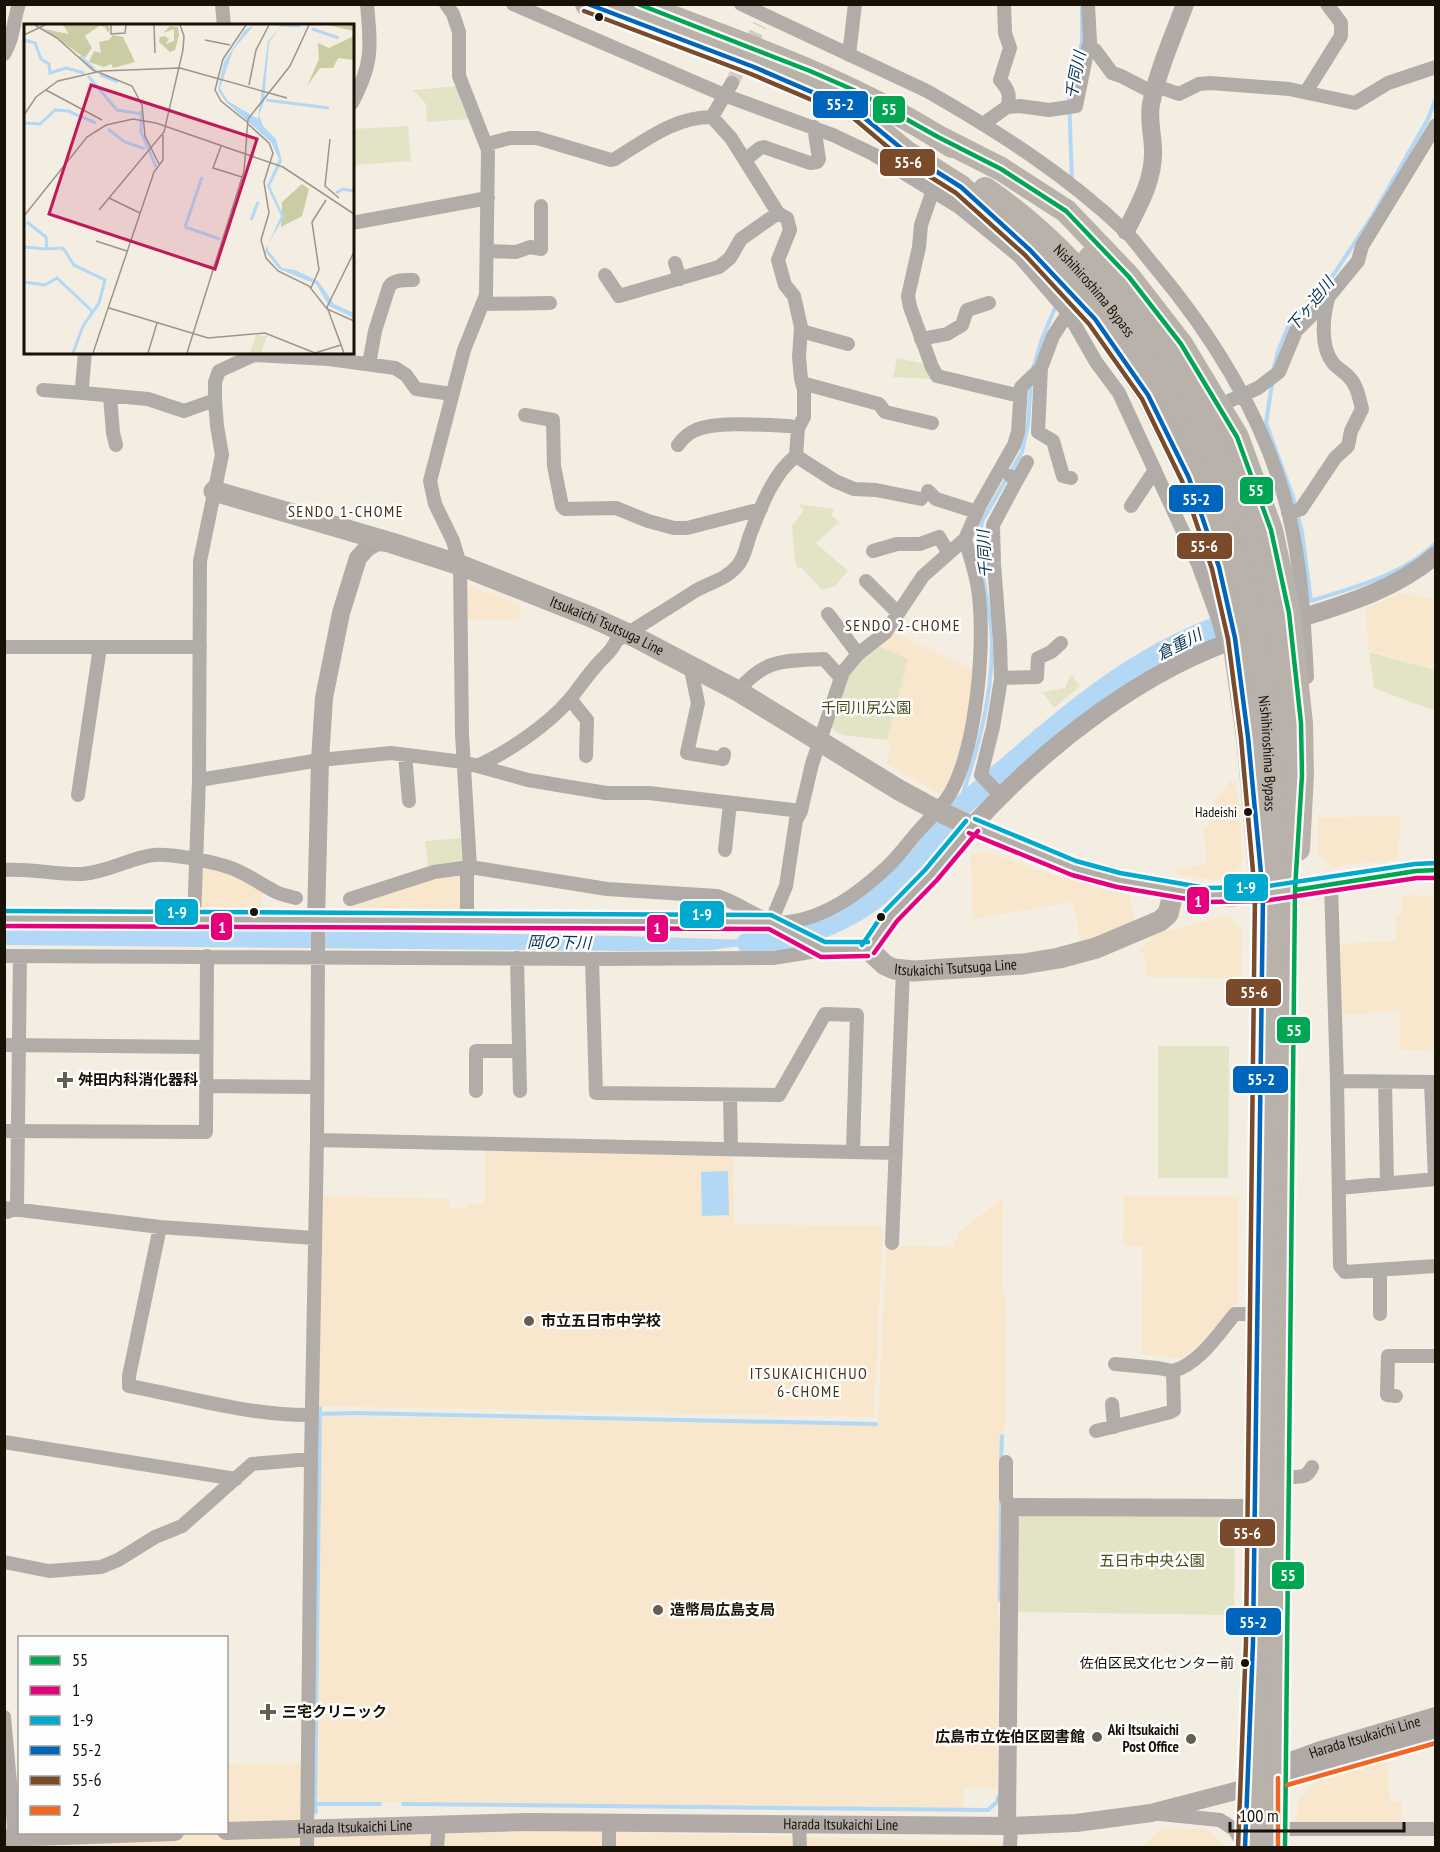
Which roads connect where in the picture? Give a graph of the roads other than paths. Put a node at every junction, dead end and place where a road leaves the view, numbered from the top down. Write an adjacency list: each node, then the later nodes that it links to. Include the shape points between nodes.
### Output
1 (19, 4): 16 (street)
2 (222, 4): 14 (street)
3 (367, 4): 22 (street, via 370,58)
4 (446, 4): 30 (street, via 459,32 459,76)
5 (513, 4): 19 (street)
6 (587, 4): 24 (highway, Nishihiroshima Bypass, via 754,67)
7 (637, 4): 29 (highway, Nishihiroshima Bypass, via 810,71)
8 (741, 4): 17 (street, via 762,20)
9 (855, 4): 17 (street)
10 (1004, 4): 23 (street, via 1010,48 1000,80 1010,97)
11 (1088, 4): 15 (street)
12 (1185, 4): 20 (street)
13 (1327, 4): 21 (street, via 1341,23 1341,36)
14 (224, 24)
15 (1088, 47): 20 (street, via 1095,50 1112,73); 23 (street, via 1076,106 1049,110)
16 (4, 54)
17 (849, 55): 26 (street, via 927,91)
18 (1435, 67): 21 (street, via 1388,83 1356,103)
19 (728, 89): 25 (street); 28 (street)
20 (1155, 90): 21 (street, via 1179,94 1210,83); 37 (street, via 1150,112 1152,172)
21 (1306, 92)
22 (354, 99)
23 (1007, 107): 26 (street)
24 (856, 111): 81 (highway, Nishihiroshima Bypass, via 989,192 1049,242 1091,286 1124,327 1169,396); 92 (highway, Nishihiroshima Bypass, via 907,153 961,187 1030,250 1095,319 1148,395 1189,478 1219,567)
25 (712, 117): 30 (street, via 692,118 670,126 611,160 537,138 510,138); 31 (street)
26 (983, 124): 37 (street, via 1038,159)
27 (1436, 125): 43 (street, via 1362,246 1358,261)
28 (814, 127): 31 (street, via 817,162 764,147); 32 (street, via 873,154)
29 (938, 137): 81 (highway, Nishihiroshima Bypass, via 992,172 1071,238 1139,317 1204,423 1228,475); 89 (highway, Nishihiroshima Bypass, via 1001,169 1066,211 1129,277 1181,344 1237,437)
30 (486, 144): 33 (street)
31 (745, 160): 35 (street)
32 (933, 190): 47 (street, via 1018,256); 49 (street, via 921,225 908,296)
33 (488, 198): 36 (street); 38 (street)
34 (541, 206): 38 (street, via 541,249)
35 (778, 213): 41 (street, via 741,239 730,258 719,267); 48 (street, via 787,218 790,230 778,260 794,296)
36 (354, 223)
37 (1126, 231): 59 (street, via 1192,313)
38 (487, 250): 46 (street)
39 (675, 263): 41 (street)
40 (605, 275): 41 (street, via 619,296)
41 (680, 279)
42 (413, 280): 53 (street, via 391,283)
43 (1328, 297): 59 (street, via 1296,331 1274,377); 79 (street, via 1324,326 1329,357 1355,385 1362,409 1348,446)
44 (550, 303): 46 (street)
45 (989, 303): 49 (street, via 967,310 962,326 947,334)
46 (483, 304): 58 (street)
47 (1068, 313): 54 (street); 70 (street, via 1119,393)
48 (801, 331): 50 (street); 55 (street)
49 (921, 339): 61 (street, via 937,376)
50 (849, 344)
51 (85, 354): 57 (street)
52 (254, 354): 53 (street); 62 (street, via 219,371)
53 (369, 364): 58 (street, via 400,371 416,389)
54 (1039, 370): 61 (street, via 1021,387); 75 (street, via 1038,432 1053,441 1063,476)
55 (802, 383): 65 (street, via 879,404 885,412); 66 (street, via 804,417)
56 (43, 390): 57 (street)
57 (83, 393): 60 (street)
58 (452, 394): 87 (street, via 430,482)
59 (1242, 394): 63 (street); 79 (street)
60 (110, 396): 62 (street, via 148,399 184,411); 68 (street)
61 (1020, 396): 74 (street)
62 (215, 400): 76 (street, via 222,455)
63 (1227, 402)
64 (525, 415): 78 (street, via 553,420 554,466 565,509 616,508 648,521 687,528)
65 (932, 423)
66 (798, 429): 69 (street, via 716,426 697,429); 71 (street)
67 (1159, 438): 70 (street)
68 (116, 445)
69 (678, 445)
70 (1143, 447): 73 (street)
71 (796, 456): 78 (street, via 784,467); 80 (street, via 854,489 925,495)
72 (1027, 462): 74 (street)
73 (1155, 470): 77 (street); 92 (street)
74 (1009, 476): 80 (street); 102 (street, via 993,525)
75 (1071, 478)
76 (214, 491): 83 (main road, Itsukaichi Tsutsuga Line); 98 (street, via 200,561)
77 (1131, 506)
78 (761, 509): 93 (street, via 744,555 734,569)
79 (1293, 511): 89 (street)
80 (977, 512): 82 (street)
81 (1240, 533): 206 (highway, Nishihiroshima Bypass, bridge, via 1266,600 1284,714 1287,786); 207 (highway, Nishihiroshima Bypass, bridge, via 1266,715 1270,784 1265,1320)
82 (965, 539): 85 (street); 118 (street, via 980,607 975,708 957,780)
83 (392, 543): 87 (main road, Itsukaichi Tsutsuga Line); 109 (street, via 377,542 358,558 341,613 324,698)
84 (873, 551): 85 (street, via 939,537)
85 (948, 552): 90 (street, via 923,576)
86 (1436, 555): 89 (street, via 1382,591)
87 (460, 565): 93 (main road, Itsukaichi Tsutsuga Line); 110 (street)
88 (866, 581): 90 (street)
89 (1295, 607): 94 (street); 127 (highway, Nishihiroshima Bypass, via 1302,775)
90 (898, 613): 99 (street, via 885,633)
91 (828, 614): 99 (street)
92 (1224, 615): 94 (highway, Nishihiroshima Bypass)
93 (628, 634): 100 (main road, Itsukaichi Tsutsuga Line); 104 (street, via 616,641)
94 (1230, 640): 113 (street, via 1169,668 1123,696); 128 (highway, Nishihiroshima Bypass, via 1248,737)
95 (1061, 643): 102 (street, via 1038,658 1037,677)
96 (4, 647): 97 (street)
97 (100, 647): 98 (street); 114 (street)
98 (200, 647): 112 (street)
99 (858, 654): 101 (street)
100 (690, 665): 103 (main road, Itsukaichi Tsutsuga Line); 106 (street, via 698,704 687,753 723,759)
101 (842, 678): 103 (street, via 824,659 779,662 753,674); 105 (street)
102 (1000, 678): 113 (street, via 982,773)
103 (738, 691): 105 (main road, Itsukaichi Tsutsuga Line)
104 (570, 699): 108 (street, via 587,720); 111 (street, via 515,745)
105 (820, 740): 117 (street); 118 (main road, Itsukaichi Tsutsuga Line)
106 (724, 754)
107 (405, 755): 109 (street); 110 (street); 115 (street)
108 (586, 756)
109 (320, 760): 112 (street); 134 (street)
110 (463, 762): 111 (street); 122 (street)
111 (477, 766): 116 (street, via 528,780 606,793 649,793)
112 (199, 780): 121 (street)
113 (999, 794): 119 (street)
114 (78, 795)
115 (409, 801)
116 (730, 802): 117 (street); 120 (street)
117 (801, 811): 135 (street)
118 (939, 811): 119 (main road, Itsukaichi Tsutsuga Line); 135 (street, via 854,896 821,913)
119 (969, 825): 126 (main road, Itsukaichi Tsutsuga Line, via 1074,868); 137 (street, via 891,916)
120 (725, 850)
121 (196, 861): 123 (street, via 151,855 84,873); 129 (street, via 225,866); 132 (street)
122 (470, 867): 130 (street, via 434,872); 133 (street); 135 (street, via 607,889 717,896)
123 (4, 870)
124 (1436, 870): 125 (main road, Itsukaichi Tsutsuga Line)
125 (1331, 885): 127 (main road, Itsukaichi Tsutsuga Line); 149 (street)
126 (1174, 890): 128 (main road, Itsukaichi Tsutsuga Line, via 1205,895); 144 (main road, Itsukaichi Tsutsuga Line, via 1168,914 1160,921 1078,954 1023,964)
127 (1295, 890): 128 (main road, Itsukaichi Tsutsuga Line); 185 (highway, Nishihiroshima Bypass)
128 (1263, 894): 171 (highway, Nishihiroshima Bypass)
129 (296, 898)
130 (350, 899)
131 (4, 918): 132 (main road)
132 (194, 920): 134 (main road)
133 (466, 921): 134 (main road); 135 (main road)
134 (317, 923): 138 (street)
135 (776, 925): 136 (main road)
136 (819, 948): 137 (main road); 143 (street, via 773,958)
137 (868, 949): 144 (main road, Itsukaichi Tsutsuga Line, via 885,965)
138 (318, 954): 141 (street); 142 (street); 153 (street)
139 (4, 956): 140 (street)
140 (20, 956): 141 (street); 146 (street)
141 (207, 956): 147 (street)
142 (517, 958): 143 (street); 148 (street)
143 (592, 959): 156 (street, via 596,1093)
144 (903, 970): 161 (street)
145 (4, 1045): 146 (street)
146 (20, 1045): 147 (street); 157 (street)
147 (206, 1047): 152 (street)
148 (519, 1051): 154 (street, via 476,1051); 155 (street)
149 (1337, 1081): 150 (street); 164 (street)
150 (1385, 1082): 151 (street); 163 (street)
151 (1433, 1082): 162 (street)
152 (206, 1086): 153 (street); 157 (street, via 206,1132)
153 (317, 1087): 158 (street)
154 (476, 1091)
155 (520, 1091)
156 (730, 1095): 159 (street); 160 (street, via 779,1095 825,1014 857,1015)
157 (11, 1131): 165 (street, via 17,1206)
158 (317, 1140): 159 (street); 167 (street)
159 (730, 1149): 160 (street)
160 (853, 1151): 161 (street)
161 (896, 1153): 168 (street)
162 (1435, 1179): 163 (street)
163 (1387, 1184): 164 (street)
164 (1339, 1188): 170 (street, via 1340,1266 1345,1272)
165 (8, 1210): 166 (street)
166 (160, 1227): 167 (street); 178 (street, via 129,1386 237,1407)
167 (314, 1239): 178 (street)
168 (892, 1243)
169 (1436, 1266): 170 (street)
170 (1380, 1270): 172 (street)
171 (1257, 1314): 175 (street, via 1235,1314 1184,1369); 188 (highway, Nishihiroshima Bypass)
172 (1380, 1314)
173 (1436, 1356): 176 (street, via 1389,1356 1387,1395)
174 (1115, 1364): 175 (street)
175 (1173, 1371): 179 (street, via 1174,1410)
176 (1396, 1396)
177 (1112, 1404): 179 (street)
178 (312, 1415): 182 (street)
179 (1114, 1426): 180 (street)
180 (1096, 1431)
181 (4, 1442): 186 (street)
182 (310, 1460): 186 (street, via 252,1464); 200 (street)
183 (1006, 1462): 187 (street, via 1006,1498)
184 (1312, 1467): 185 (street, via 1304,1477)
185 (1290, 1477): 193 (highway, Nishihiroshima Bypass)
186 (236, 1479): 189 (street, via 182,1526 101,1567 49,1571)
187 (1010, 1507): 188 (street); 199 (street)
188 (1255, 1508): 194 (highway, Nishihiroshima Bypass)
189 (4, 1562)
190 (1436, 1716): 193 (street, Harada Itsukaichi Line, via 1318,1751)
191 (4, 1717): 204 (street)
192 (1436, 1735): 193 (street, Harada Itsukaichi Line)
193 (1285, 1771): 194 (street, Harada Itsukaichi Line); 206 (highway, Nishihiroshima Bypass)
194 (1248, 1787): 195 (street, Harada Itsukaichi Line); 207 (highway, Nishihiroshima Bypass)
195 (1151, 1813): 199 (street, Harada Itsukaichi Line); 207 (street, via 1220,1820)
196 (609, 1822): 197 (street, Harada Itsukaichi Line); 198 (street, Harada Itsukaichi Line); 210 (street)
197 (439, 1823): 200 (street, Harada Itsukaichi Line); 209 (street)
198 (799, 1824): 199 (street, Harada Itsukaichi Line); 211 (street)
199 (1009, 1826): 212 (street)
200 (307, 1828): 202 (street, Harada Itsukaichi Line); 208 (street)
201 (1436, 1829): 206 (street)
202 (228, 1831)
203 (167, 1834): 205 (street)
204 (10, 1838): 205 (street)
205 (110, 1841)
206 (1282, 1841)
207 (1249, 1847)
208 (307, 1848)
209 (437, 1848)
210 (609, 1848)
211 (800, 1848)
212 (1010, 1848)

